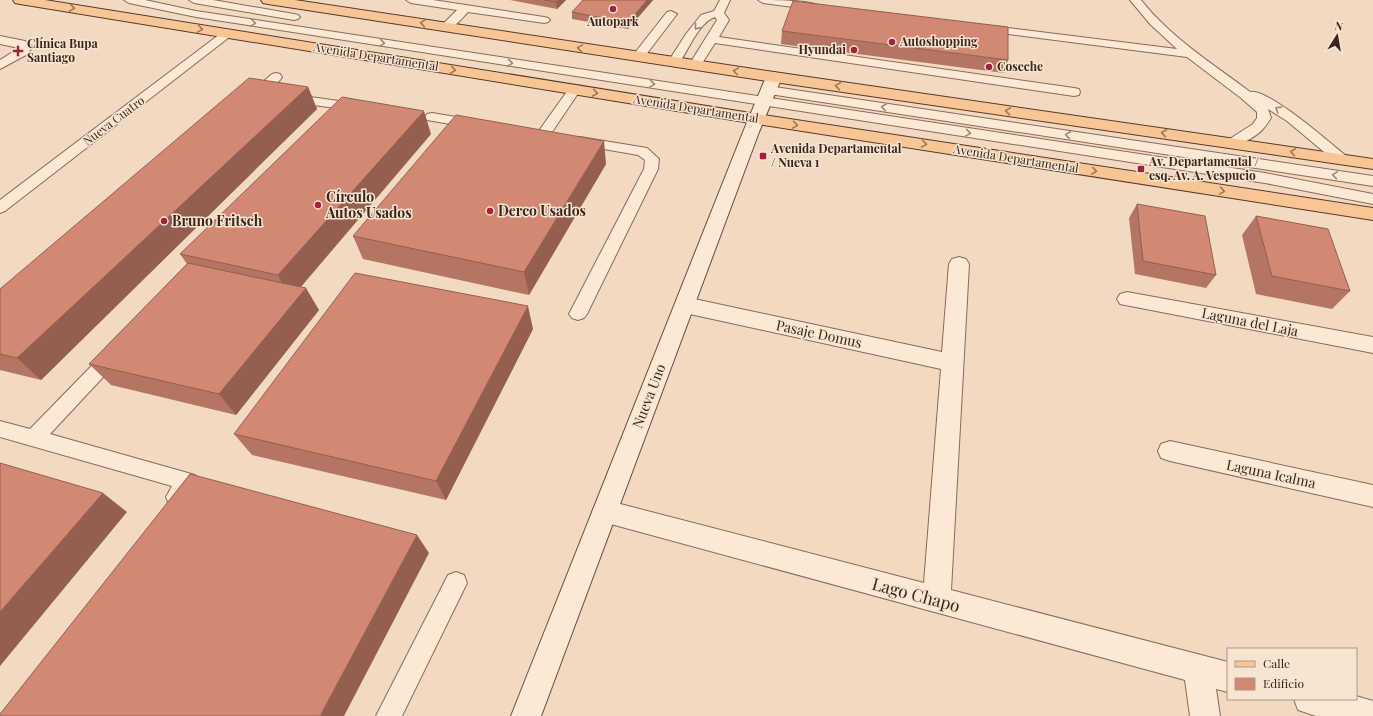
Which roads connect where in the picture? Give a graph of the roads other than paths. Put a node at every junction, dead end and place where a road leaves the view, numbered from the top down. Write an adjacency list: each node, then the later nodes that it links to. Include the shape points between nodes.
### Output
1 (20, 0): 19 (main road, Avenida Departamental, one-way to 19)
2 (129, 0): 32 (lane, one-way to 32, via 196,14)
3 (194, 0): 14 (lane)
4 (268, 0): 17 (main road, Avenida Departamental, one-way to 4)
5 (411, 0): 10 (lane)
6 (475, 0): 10 (lane)
7 (725, 0): 12 (lane)
8 (763, 0): 11 (lane)
9 (1135, 0): 22 (lane)
10 (465, 8): 15 (lane); 17 (lane)
11 (826, 8)
12 (718, 13): 20 (lane, via 722,20); 24 (lane, one-way to 24, via 705,17)
13 (671, 14): 23 (lane)
14 (304, 18)
15 (544, 20)
16 (344, 25): 32 (lane)
17 (446, 27): 23 (main road, Avenida Departamental, one-way to 17)
18 (976, 27): 22 (lane)
19 (228, 33): 29 (main road, Avenida Departamental, one-way to 29); 46 (lane, Nueva Cuatro)
20 (711, 39): 26 (lane); 30 (lane)
21 (0, 40): 25 (lane, via 27,47)
22 (1190, 54): 28 (lane)
23 (638, 57): 24 (main road, Avenida Departamental)
24 (674, 62): 26 (main road, Avenida Departamental)
25 (0, 65)
26 (695, 65): 32 (main road, Avenida Departamental, one-way to 26)
27 (276, 77): 31 (lane)
28 (1228, 81): 40 (lane, via 1263,110 1264,118 1258,127); 42 (lane, one-way to 28, via 1292,118)
29 (575, 89): 32 (main road, Avenida Departamental, one-way to 32); 39 (lane)
30 (1074, 92)
31 (258, 93): 33 (lane); 36 (lane, via 353,107)
32 (761, 94): 34 (main road, Avenida Departamental, one-way to 32); 41 (lane, one-way to 32); 45 (lane, one-way to 45, via 1265,178); 47 (main road, Avenida Departamental, one-way to 47); 50 (street, Nueva Uno)
33 (241, 109)
34 (1035, 115): 40 (main road, Avenida Departamental, one-way to 34); 41 (lane)
35 (432, 117): 37 (lane)
36 (336, 124)
37 (491, 127)
38 (528, 133): 39 (lane)
39 (543, 135): 51 (lane, via 642,150 652,159 651,169)
40 (1233, 143): 42 (main road, Avenida Departamental, one-way to 40)
41 (1184, 152): 44 (lane, one-way to 41)
42 (1341, 159): 43 (main road, Avenida Departamental)
43 (1373, 164)
44 (1373, 181)
45 (1373, 200)
46 (0, 208)
47 (1373, 214)
48 (959, 264): 54 (street)
49 (1127, 299): 53 (street, Laguna del Laja)
50 (684, 305): 54 (street, Pasaje Domus); 60 (street, Nueva Uno)
51 (578, 314)
52 (127, 341): 56 (lane)
53 (1373, 345)
54 (953, 363): 62 (street)
55 (0, 429): 56 (lane)
56 (34, 438): 59 (lane, via 188,481)
57 (1170, 452): 58 (street, Laguna Icalma)
58 (1373, 496)
59 (164, 512)
60 (605, 512): 62 (street, Lago Chapo); 67 (street, Nueva Uno)
61 (456, 583): 66 (lane)
62 (936, 600): 63 (street, Lago Chapo)
63 (1198, 670): 64 (street, Lago Chapo); 68 (street)
64 (1227, 677)
65 (1313, 700): 69 (street)
66 (389, 716)
67 (526, 716)
68 (1205, 716)
69 (1373, 716)

